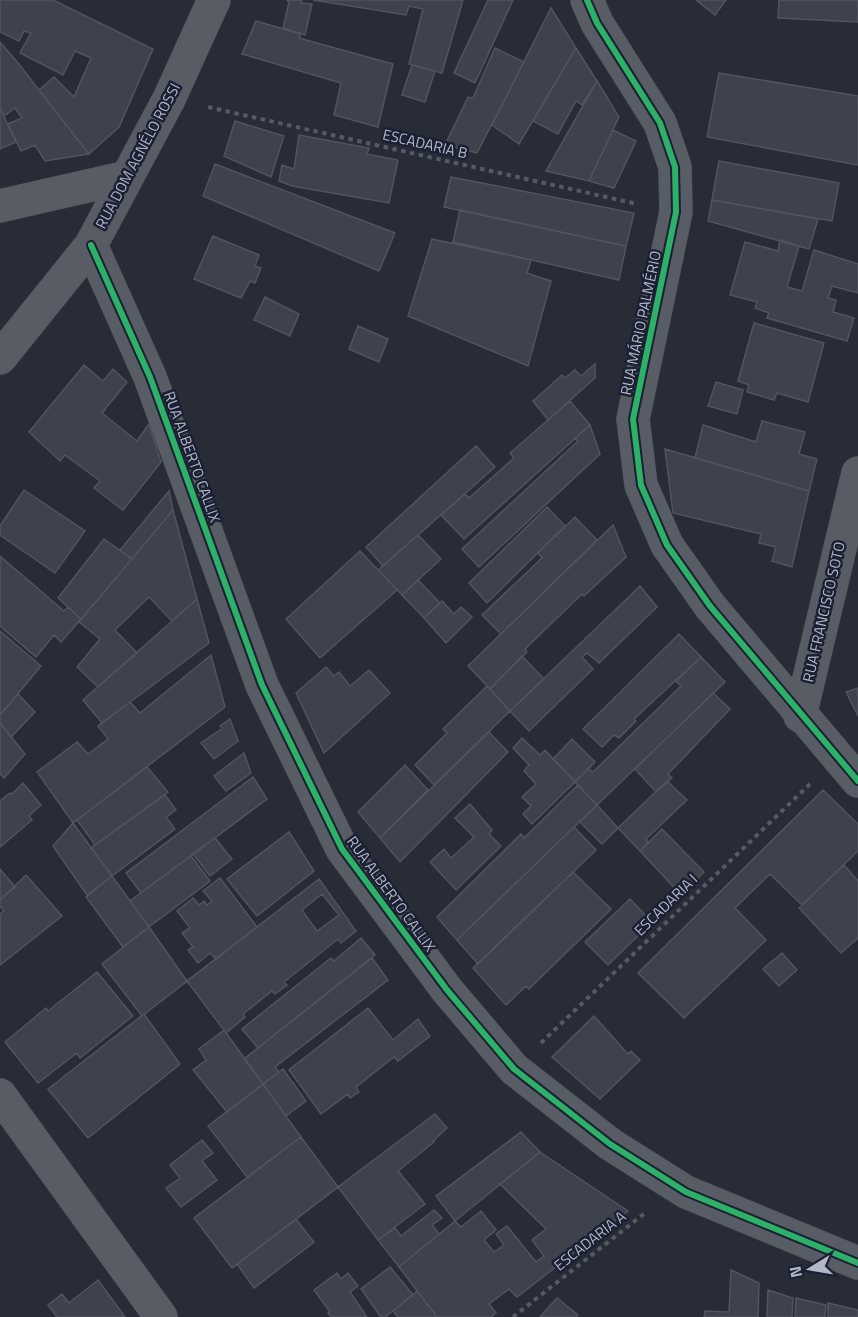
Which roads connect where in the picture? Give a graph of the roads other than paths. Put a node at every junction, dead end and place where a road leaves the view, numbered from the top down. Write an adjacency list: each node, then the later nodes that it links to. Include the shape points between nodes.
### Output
1 (214, 0): 3 (street, RUA DOM AGNÉLO ROSSI, via 169,99)
2 (587, 0): 8 (street, RUA MÁRIO PALMÉRIO, via 597,23 660,123 675,166 676,212 633,419 641,485 667,545 710,606)
3 (127, 177): 4 (street); 5 (street, RUA DOM AGNÉLO ROSSI)
4 (0, 206)
5 (91, 245): 6 (street, RUA DOM AGNÉLO ROSSI); 11 (street, RUA ALBERTO CALLIX, via 150,377 262,685 342,849 447,990 514,1070 610,1144 686,1192)
6 (0, 358)
7 (858, 473): 8 (street, RUA FRANCISCO SOTO)
8 (800, 716): 9 (street, RUA MÁRIO PALMÉRIO)
9 (848, 771)
10 (0, 1095): 12 (street)
11 (858, 1263)
12 (161, 1317)

